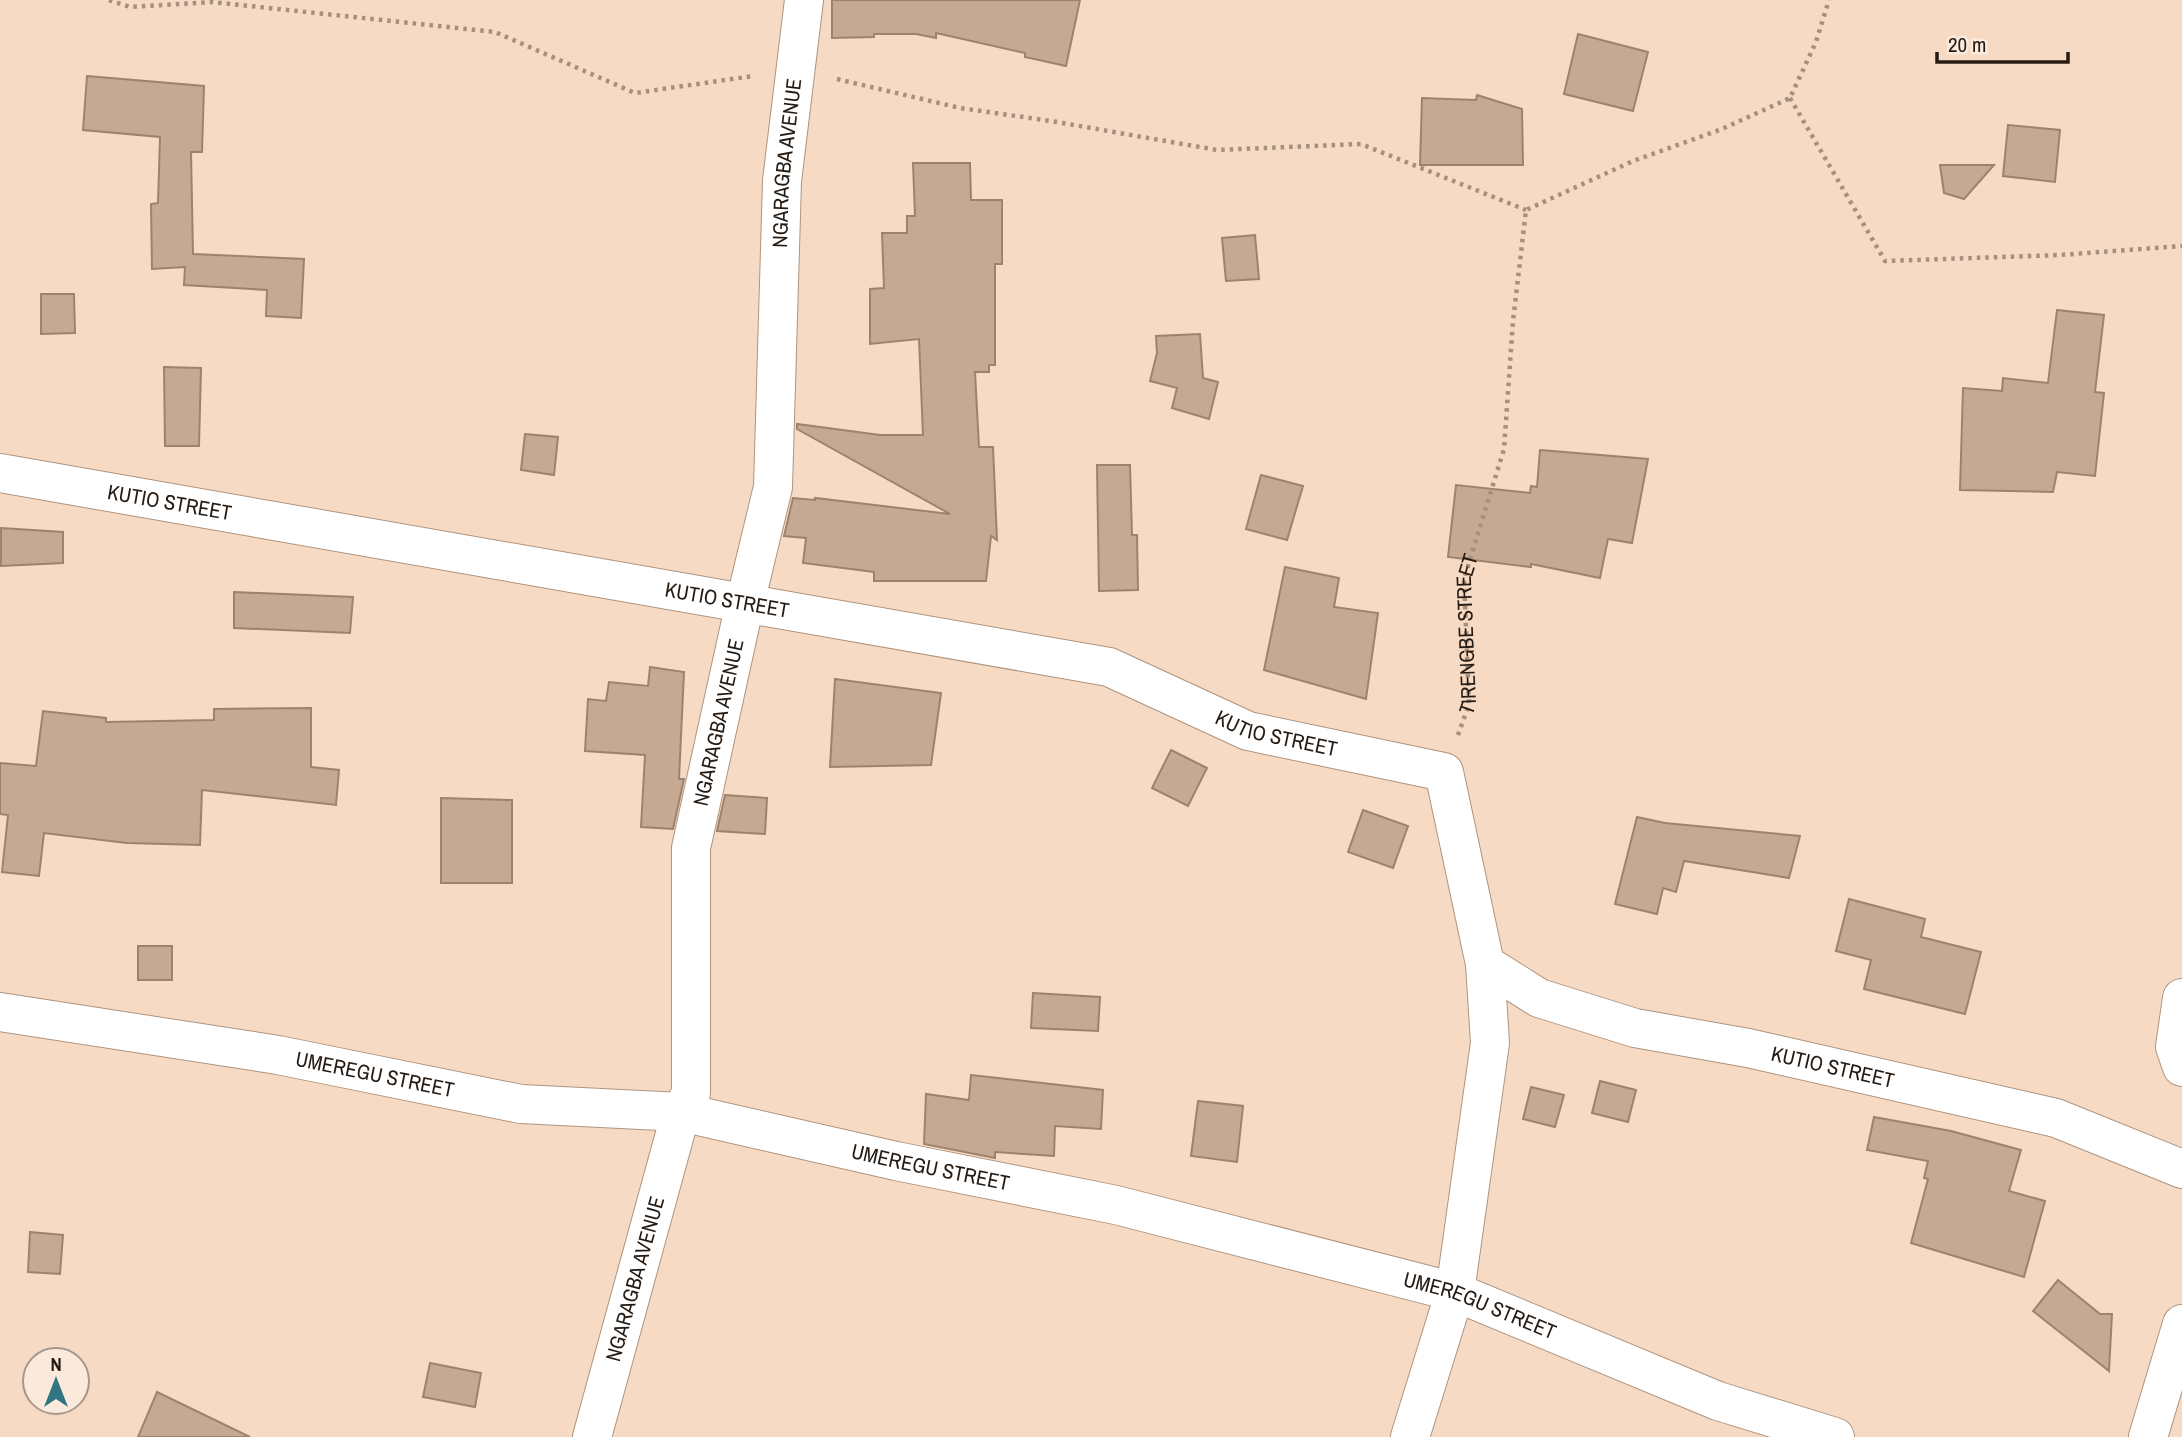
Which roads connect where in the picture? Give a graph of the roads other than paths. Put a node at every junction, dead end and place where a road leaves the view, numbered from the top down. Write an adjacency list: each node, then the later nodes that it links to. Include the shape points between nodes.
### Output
1 (804, 0): 3 (street, NGARAGBA AVENUE, via 782,181 773,487)
2 (0, 472): 3 (street, KUTIO STREET)
3 (745, 603): 4 (street, KUTIO STREET, via 1110,667 1248,731 1444,772); 8 (street, NGARAGBA AVENUE, via 691,848 691,1093)
4 (1485, 964): 9 (street, KUTIO STREET, via 1539,998 1635,1028 1748,1048 2056,1118); 10 (street, via 1490,1043)
5 (2182, 998): 7 (street, via 2175,1047)
6 (0, 1012): 8 (street, UMEREGU STREET, via 278,1055 521,1104)
7 (2182, 1066)
8 (681, 1112): 10 (street, UMEREGU STREET, via 1116,1205); 12 (street, NGARAGBA AVENUE)
9 (2182, 1169)
10 (1455, 1292): 13 (street); 14 (street, UMEREGU STREET, via 1718,1401)
11 (2182, 1324): 15 (street)
12 (592, 1437)
13 (1410, 1437)
14 (1836, 1437)
15 (2148, 1437)

